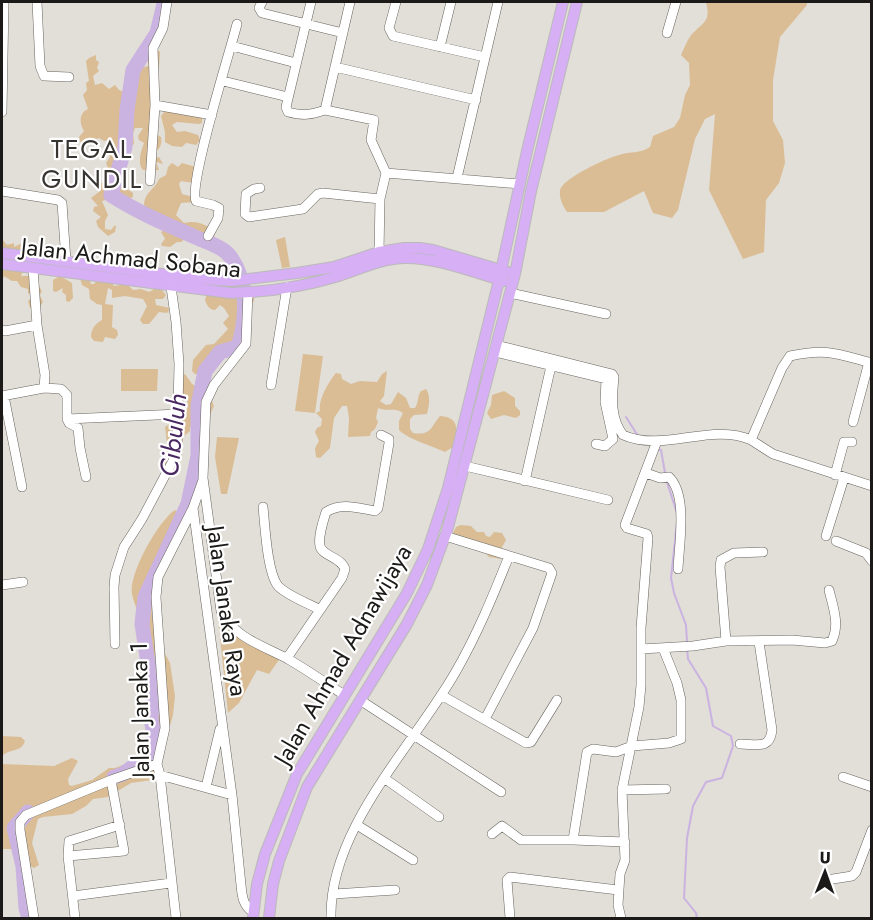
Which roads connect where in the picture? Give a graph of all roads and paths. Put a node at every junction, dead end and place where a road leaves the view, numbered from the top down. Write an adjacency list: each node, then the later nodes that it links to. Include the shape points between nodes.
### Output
1 (3, 2): 2 (street); 24 (street)
2 (14, 2)
3 (37, 2): 26 (street, via 40,66 44,76)
4 (167, 2): 30 (street, via 163,28 153,48)
5 (262, 2): 17 (street, via 262,13)
6 (311, 2): 17 (street)
7 (350, 2): 18 (street)
8 (396, 2): 21 (street, via 390,33)
9 (451, 2): 21 (street)
10 (498, 2): 22 (street)
11 (563, 2): 14 (main road, Jalan Ahmad Adnawijaya)
12 (577, 2): 15 (main road, Jalan Ahmad Adnawijaya)
13 (676, 2): 19 (street)
14 (559, 18): 15 (main road); 37 (main road, Jalan Ahmad Adnawijaya)
15 (572, 20): 49 (main road, Jalan Ahmad Adnawijaya)
16 (237, 24): 20 (street)
17 (305, 24): 18 (street); 23 (street)
18 (343, 33): 25 (street)
19 (667, 33)
20 (232, 46): 23 (street); 27 (street)
21 (440, 48): 22 (street)
22 (485, 57): 29 (street)
23 (296, 63): 28 (street)
24 (2, 64): 32 (street)
25 (335, 67): 29 (street); 31 (street)
26 (69, 77)
27 (222, 81): 28 (street); 33 (street)
28 (288, 98): 31 (street, via 288,111 303,116)
29 (476, 100): 35 (street)
30 (155, 105): 33 (street); 36 (street)
31 (325, 110): 34 (street, via 374,120 371,140)
32 (2, 112)
33 (212, 115): 41 (street, via 194,196 196,201 219,208)
34 (386, 173): 35 (street); 40 (street)
35 (457, 178): 37 (street)
36 (150, 181)
37 (520, 184): 48 (main road, Jalan Ahmad Adnawijaya)
38 (260, 188): 40 (street, via 246,194 245,214 249,217 303,209 323,193)
39 (2, 191): 44 (street, via 62,203)
40 (380, 199): 42 (street)
41 (208, 236)
42 (379, 252): 47 (main road, Jalan Achmad Sobana, via 334,267 251,280); 48 (main road, Jalan Achmad Sobana, via 420,248)
43 (2, 253): 44 (main road, Jalan Achmad Sobana)
44 (66, 261): 47 (main road, Jalan Achmad Sobana)
45 (2, 264): 46 (main road, Jalan Achmad Sobana)
46 (33, 268): 50 (main road, Jalan Achmad Sobana); 54 (street)
47 (169, 274): 50 (street)
48 (501, 275): 49 (main road); 51 (main road, Jalan Achmad Sobana, via 405,258); 92 (main road, Jalan Ahmad Adnawijaya, via 448,488 417,576)
49 (513, 283): 53 (street); 56 (main road, Jalan Ahmad Adnawijaya)
50 (171, 286): 52 (main road, Jalan Achmad Sobana); 62 (street, via 179,364)
51 (287, 287): 52 (main road, Jalan Achmad Sobana); 59 (street)
52 (247, 292): 74 (street, via 246,344 214,385 206,402)
53 (606, 314)
54 (37, 325): 55 (street); 60 (street)
55 (3, 331)
56 (496, 349): 58 (street); 67 (street, via 612,374 612,405 623,435); 70 (main road, Jalan Ahmad Adnawijaya)
57 (870, 363): 64 (street); 66 (street, via 835,352 790,356)
58 (551, 366): 69 (street, via 606,380 605,402 613,439 606,446); 75 (street)
59 (271, 385)
60 (44, 388): 61 (street); 63 (street, via 65,392)
61 (3, 396): 77 (street)
62 (179, 414): 63 (street); 96 (street, via 177,453 124,547 115,575)
63 (67, 419): 72 (street, via 78,428)
64 (853, 422)
65 (381, 435): 91 (street, via 389,443 380,505 375,510 342,506 326,512 320,546 345,569)
66 (751, 441): 67 (street, via 718,434); 73 (street, via 773,454)
67 (649, 442): 71 (street, via 651,456)
68 (852, 442): 73 (street, via 844,442)
69 (596, 444)
70 (465, 466): 75 (street); 81 (main road, Jalan Ahmad Adnawijaya)
71 (646, 473): 87 (street, via 672,479 675,486 682,515); 99 (street, via 625,525 647,534)
72 (86, 477)
73 (840, 477): 76 (street); 82 (street)
74 (203, 478): 80 (street); 100 (street, via 221,611 238,632)
75 (525, 481): 78 (street)
76 (872, 486)
77 (22, 487)
78 (608, 500)
79 (263, 507): 91 (street, via 276,584)
80 (194, 508): 107 (street, Jalan Janaka Raya); 111 (street, Jalan Janaka 1, via 158,577 156,612 165,728)
81 (445, 536): 85 (street); 93 (main road, Jalan Ahmad Adnawijaya, via 427,585)
82 (826, 536)
83 (836, 541): 86 (street, via 866,553)
84 (763, 552): 94 (street, via 734,553 721,560)
85 (509, 556): 103 (street, via 478,633); 106 (street, via 549,568 552,573 533,628)
86 (872, 561)
87 (678, 569)
88 (23, 582): 89 (street)
89 (2, 585)
90 (829, 590): 95 (street, via 836,620 832,641)
91 (320, 609): 100 (street)
92 (386, 628): 93 (main road, via 390,637); 98 (main road, Jalan Ahmad Adnawijaya)
93 (399, 637): 101 (main road, Jalan Ahmad Adnawijaya)
94 (726, 641): 95 (street); 97 (street)
95 (759, 642): 109 (street, via 771,739 762,744)
96 (115, 644)
97 (663, 648): 99 (street); 110 (street, via 681,700 681,740)
98 (372, 650): 101 (main road, via 380,650); 102 (main road, Jalan Ahmad Adnawijaya)
99 (641, 650): 110 (street, via 641,684)
100 (287, 658): 102 (street)
101 (386, 658): 104 (main road, Jalan Ahmad Adnawijaya)
102 (344, 695): 133 (main road, Jalan Ahmad Adnawijaya, via 297,774)
103 (441, 695): 106 (street); 108 (street)
104 (360, 700): 108 (street); 143 (main road, Jalan Ahmad Adnawijaya, via 303,795 279,861)
105 (557, 700): 106 (street, via 531,742 526,743)
106 (485, 719)
107 (222, 720): 116 (street, Jalan Janaka Raya); 121 (street, Jalan Janaka Raya)
108 (413, 735): 114 (street); 120 (street)
109 (740, 744)
110 (632, 746): 119 (street); 127 (street, via 616,752 587,752)
111 (157, 764): 112 (street, Jalan Janaka 1); 115 (street)
112 (160, 775): 116 (street); 132 (street, Jalan Janaka 1)
113 (843, 777): 117 (street)
114 (384, 778): 122 (street); 124 (street)
115 (111, 780): 123 (street); 140 (street, via 26,815 20,822)
116 (206, 787): 121 (street)
117 (872, 787)
118 (666, 789): 119 (street)
119 (622, 790): 128 (street)
120 (501, 792)
121 (232, 795): 134 (street, Jalan Janaka Raya)
122 (439, 817)
123 (120, 825): 129 (street, via 69,841); 129 (street, via 124,850)
124 (357, 825): 130 (street); 137 (street, via 338,872)
125 (872, 830): 131 (street, via 856,872)
126 (492, 834): 127 (street, via 502,826 522,840)
127 (573, 840): 128 (street)
128 (625, 842): 136 (street)
129 (69, 856): 138 (street)
130 (413, 860)
131 (833, 879)
132 (171, 883): 138 (street); 142 (street, Jalan Janaka 1)
133 (257, 884): 134 (street); 139 (main road, Jalan Ahmad Adnawijaya)
134 (241, 885): 139 (street, Jalan Janaka Raya, via 243,900)
135 (395, 890): 137 (street)
136 (618, 890): 145 (street, via 512,877 507,880); 146 (street)
137 (334, 894): 144 (street)
138 (73, 896): 141 (street)
139 (253, 915)
140 (34, 918)
141 (75, 918)
142 (176, 918)
143 (269, 918)
144 (331, 918)
145 (510, 918)
146 (621, 918)

